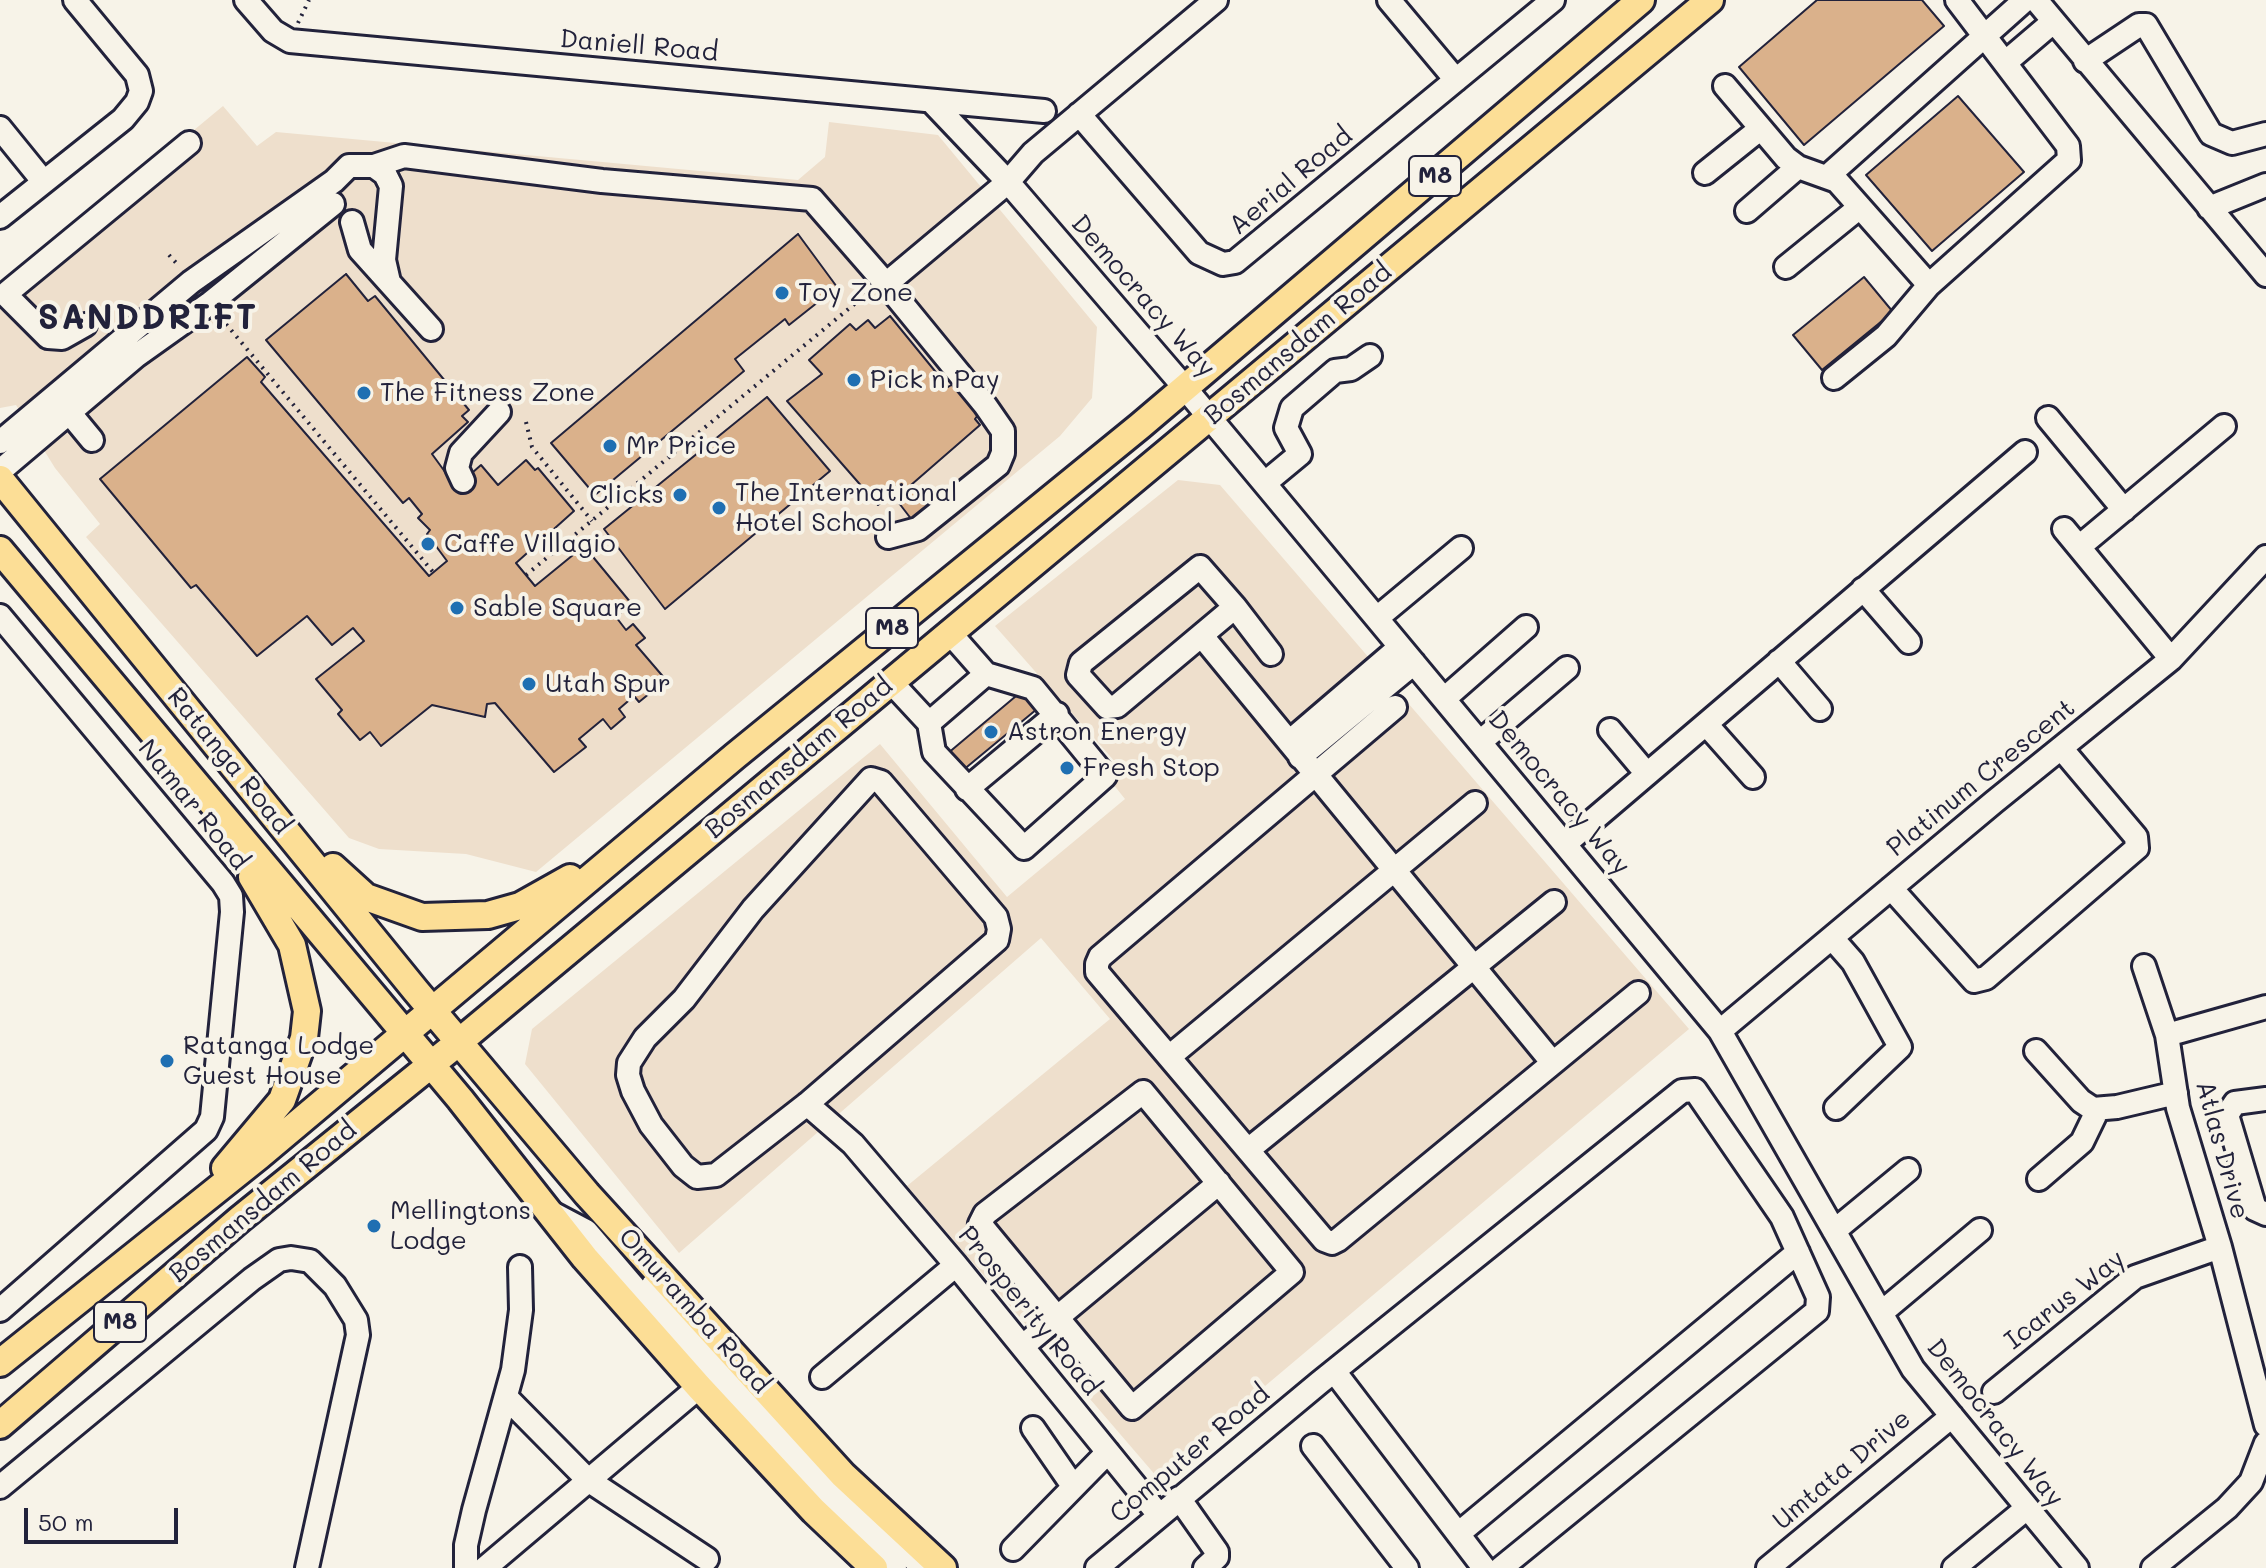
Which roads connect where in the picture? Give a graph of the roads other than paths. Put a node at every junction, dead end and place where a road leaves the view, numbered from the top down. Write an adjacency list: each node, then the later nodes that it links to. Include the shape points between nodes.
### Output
1 (75, 0): 29 (street, via 137,75 141,91 123,119)
2 (246, 0): 17 (street, Daniell Road, via 273,31 290,41)
3 (1216, 0): 19 (street)
4 (1389, 0): 15 (street)
5 (1553, 0): 15 (street, Aerial Road)
6 (1641, 0): 49 (main road, Bosmansdam Road / M8)
7 (1710, 0): 52 (main road, Bosmansdam Road / M8)
8 (1957, 0): 12 (street)
9 (2025, 0): 12 (street)
10 (2036, 0): 11 (street)
11 (2053, 22): 13 (street); 14 (street)
12 (1984, 37): 14 (street); 28 (street)
13 (2085, 61): 22 (street, via 2146,25 2211,134 2232,143); 35 (street)
14 (2006, 62): 44 (street, via 2068,146 2069,160)
15 (1456, 80): 19 (street, Aerial Road, via 1246,256 1223,264 1199,253)
16 (1725, 86): 21 (street)
17 (932, 102): 18 (street, Daniell Road); 30 (street, Democracy Way)
18 (1044, 111)
19 (1079, 114): 30 (street)
20 (0, 128): 29 (street)
21 (1760, 129): 26 (street); 27 (street)
22 (2266, 134)
23 (189, 143): 45 (street, via 8,292 48,337 62,338)
24 (423, 159): 25 (street, via 404,156); 32 (street); 43 (street, via 812,199)
25 (374, 166): 32 (street); 33 (street, via 349,166)
26 (1798, 167): 28 (street); 37 (street)
27 (1705, 173)
28 (1829, 175): 34 (street)
29 (43, 181): 38 (street)
30 (1008, 182): 43 (street); 49 (street, Democracy Way)
31 (2266, 185): 35 (street)
32 (391, 186): 36 (street)
33 (333, 193): 39 (street, via 337,212); 50 (street, via 191,282)
34 (1860, 207): 40 (street); 44 (street)
35 (2209, 208): 41 (street)
36 (387, 211): 39 (street, via 377,221); 42 (street, via 384,260)
37 (1747, 211)
38 (0, 217)
39 (352, 222): 42 (street, via 360,250)
40 (1786, 267)
41 (2266, 275)
42 (389, 282): 46 (street)
43 (886, 284): 64 (street, via 1003,431 998,465 918,529)
44 (1929, 285): 48 (street, via 1895,327)
45 (85, 325)
46 (431, 329)
47 (1370, 356): 61 (street, via 1351,369 1335,371 1292,408 1286,428 1300,454)
48 (1834, 378)
49 (1185, 388): 52 (street, Democracy Way); 101 (main road, Bosmansdam Road / M8)
50 (62, 404): 55 (street); 56 (street); 58 (street)
51 (499, 412): 60 (street, via 461,453 457,468)
52 (1210, 417): 61 (street, Democracy Way); 74 (main road, Bosmansdam Road / M8)
53 (2048, 418): 62 (street)
54 (2224, 426): 62 (street)
55 (92, 440)
56 (0, 442)
57 (2025, 452): 69 (street)
58 (0, 471)
59 (0, 479): 91 (main road, Ratanga Road)
60 (463, 481)
61 (1265, 483): 72 (street, Democracy Way)
62 (2124, 510): 65 (street)
63 (2064, 529): 65 (street)
64 (888, 537)
65 (2079, 547): 79 (street)
66 (1461, 548): 72 (street)
67 (0, 550): 95 (main road, Ratanga Road)
68 (2266, 557): 79 (street, Platinum Crescent)
69 (1863, 589): 76 (street); 80 (street)
70 (1235, 607): 75 (street); 75 (street, via 1203,569 1195,568 1081,663 1078,675 1107,707 1115,708); 77 (street)
71 (0, 616): 139 (street, Namar Road, via 223,883 232,912 212,1117 206,1130)
72 (1377, 618): 78 (street, Democracy Way)
73 (1526, 627): 84 (street)
74 (949, 632): 82 (street); 83 (main road, Bosmansdam Road / M8)
75 (1202, 636): 94 (street)
76 (1909, 642)
77 (1271, 654)
78 (1407, 655): 84 (street, Democracy Way); 94 (street)
79 (2171, 659): 93 (street, Platinum Crescent)
80 (1779, 661): 86 (street); 89 (street)
81 (1567, 668): 92 (street)
82 (986, 674): 87 (street, via 1027,684); 88 (street)
83 (891, 682): 88 (street); 115 (main road, Bosmansdam Road / M8)
84 (1444, 699): 92 (street, Democracy Way)
85 (1395, 707): 97 (street)
86 (1820, 709)
87 (1057, 714): 99 (street); 99 (street, via 1105,779 1037,838 1020,847)
88 (929, 723): 99 (street, via 934,752)
89 (1706, 724): 96 (street); 98 (street)
90 (1610, 730): 96 (street)
91 (205, 732): 101 (main road, via 249,766 352,887 422,917 488,915 520,906); 111 (main road, Ratanga Road)
92 (1480, 742): 102 (street, Democracy Way)
93 (2061, 748): 104 (street, Platinum Crescent); 104 (street, via 2136,837 2137,848 1986,978 1974,981)
94 (1295, 750): 97 (street)
95 (174, 760): 113 (main road, Ratanga Road); 132 (main road, via 275,910 300,970 307,1011 304,1038 282,1100)
96 (1647, 774): 102 (street)
97 (1317, 777): 103 (street); 117 (street, via 1100,957 1097,972)
98 (1753, 777)
99 (967, 789)
100 (1475, 803): 103 (street)
101 (639, 837): 111 (main road, Bosmansdam Road / M8)
102 (1565, 844): 112 (street, Democracy Way)
103 (1394, 870): 108 (street); 117 (street)
104 (1891, 888): 106 (street, Platinum Crescent)
105 (1554, 902): 108 (street)
106 (1832, 938): 112 (street, Platinum Crescent); 123 (street, via 1853,962 1900,1047)
107 (2144, 966): 114 (street, Atlas Drive)
108 (1474, 967): 118 (street); 125 (street)
109 (1638, 993): 118 (street)
110 (2266, 1007): 114 (street)
111 (432, 1010): 113 (main road, Bosmansdam Road / M8); 115 (main road, Ratanga Road)
112 (1720, 1031): 134 (street, Democracy Way)
113 (404, 1035): 119 (main road, Ratanga Road); 132 (main road, Bosmansdam Road / M8)
114 (2167, 1035): 120 (street, Atlas Drive)
115 (459, 1042): 119 (main road, Bosmansdam Road / M8); 129 (main road, Omuramba Road)
116 (2036, 1051): 124 (street, via 2081,1101)
117 (1169, 1057): 125 (street)
118 (1552, 1062): 125 (street, via 1332,1243)
119 (430, 1065): 130 (main road, Omuramba Road); 150 (main road, Bosmansdam Road / M8)
120 (2176, 1093): 124 (street); 135 (street, Atlas Drive)
121 (2266, 1099): 131 (street, via 2235,1103 2227,1115 2255,1209)
122 (807, 1104): 122 (street, via 716,1175 697,1177 651,1125 633,1091 629,1063 753,909 865,783 875,779 996,917 998,934 991,946); 137 (street, Prosperity Road, via 853,1144)
123 (1836, 1108)
124 (2098, 1109): 127 (street, via 2082,1142)
125 (1248, 1150)
126 (1908, 1170): 134 (street)
127 (2039, 1179)
128 (1219, 1183): 141 (street); 141 (street, via 1291,1268 1291,1276 1136,1407 1126,1404); 141 (street, via 1140,1092 985,1214 980,1224 984,1232)
129 (587, 1194): 171 (street, via 653,1286 797,1446); 172 (main road, Omuramba Road, via 843,1475)
130 (550, 1212): 146 (main road, Omuramba Road); 170 (street, via 586,1231 710,1376)
131 (2266, 1214)
132 (177, 1221): 143 (main road, Bosmansdam Road / M8)
133 (1980, 1230): 140 (street)
134 (1834, 1231): 140 (street, Democracy Way)
135 (2220, 1247): 147 (street, Icarus Way, via 2135,1277); 151 (street, Atlas Drive)
136 (1798, 1252): 145 (street, Computer Road, via 1782,1217 1698,1093 1682,1091); 162 (street); 176 (street, via 1818,1297 1814,1316)
137 (956, 1265): 142 (street, Prosperity Road); 144 (street)
138 (520, 1267): 148 (street, via 521,1310)
139 (0, 1310)
140 (1881, 1313): 149 (street, Democracy Way, via 1913,1369)
141 (1056, 1319): 142 (street)
142 (1023, 1346): 155 (street, Prosperity Road)
143 (0, 1363)
144 (822, 1377)
145 (1327, 1377): 159 (street, Computer Road); 162 (street)
146 (699, 1387): 156 (street); 169 (main road, Omuramba Road)
147 (1994, 1392)
148 (508, 1399): 156 (street); 167 (street, via 474,1510)
149 (1952, 1416): 160 (street, Democracy Way); 177 (street, Umtata Drive)
150 (0, 1425)
151 (2266, 1425)
152 (1033, 1428): 157 (street)
153 (2266, 1443): 180 (street, via 2243,1491)
154 (1313, 1446): 174 (street)
155 (1108, 1452): 157 (street); 161 (street, Prosperity Road)
156 (588, 1480): 164 (street); 168 (street)
157 (1073, 1486): 163 (street)
158 (0, 1487): 166 (street, via 252,1279 279,1260 310,1261 335,1286 356,1320 358,1335)
159 (1179, 1498): 161 (street, Computer Road); 173 (street, via 1217,1552)
160 (2027, 1508): 178 (street); 179 (street, Democracy Way)
161 (1159, 1515): 165 (street, Computer Road)
162 (1458, 1534): 175 (street)
163 (1013, 1549)
164 (707, 1559)
165 (1102, 1566)
166 (307, 1568)
167 (466, 1568)
168 (485, 1568)
169 (874, 1568)
170 (895, 1568)
171 (923, 1568)
172 (943, 1568)
173 (1205, 1568)
174 (1407, 1568)
175 (1484, 1568)
176 (1501, 1568)
177 (1768, 1568)
178 (1954, 1568)
179 (2077, 1568)
180 (2153, 1568)

